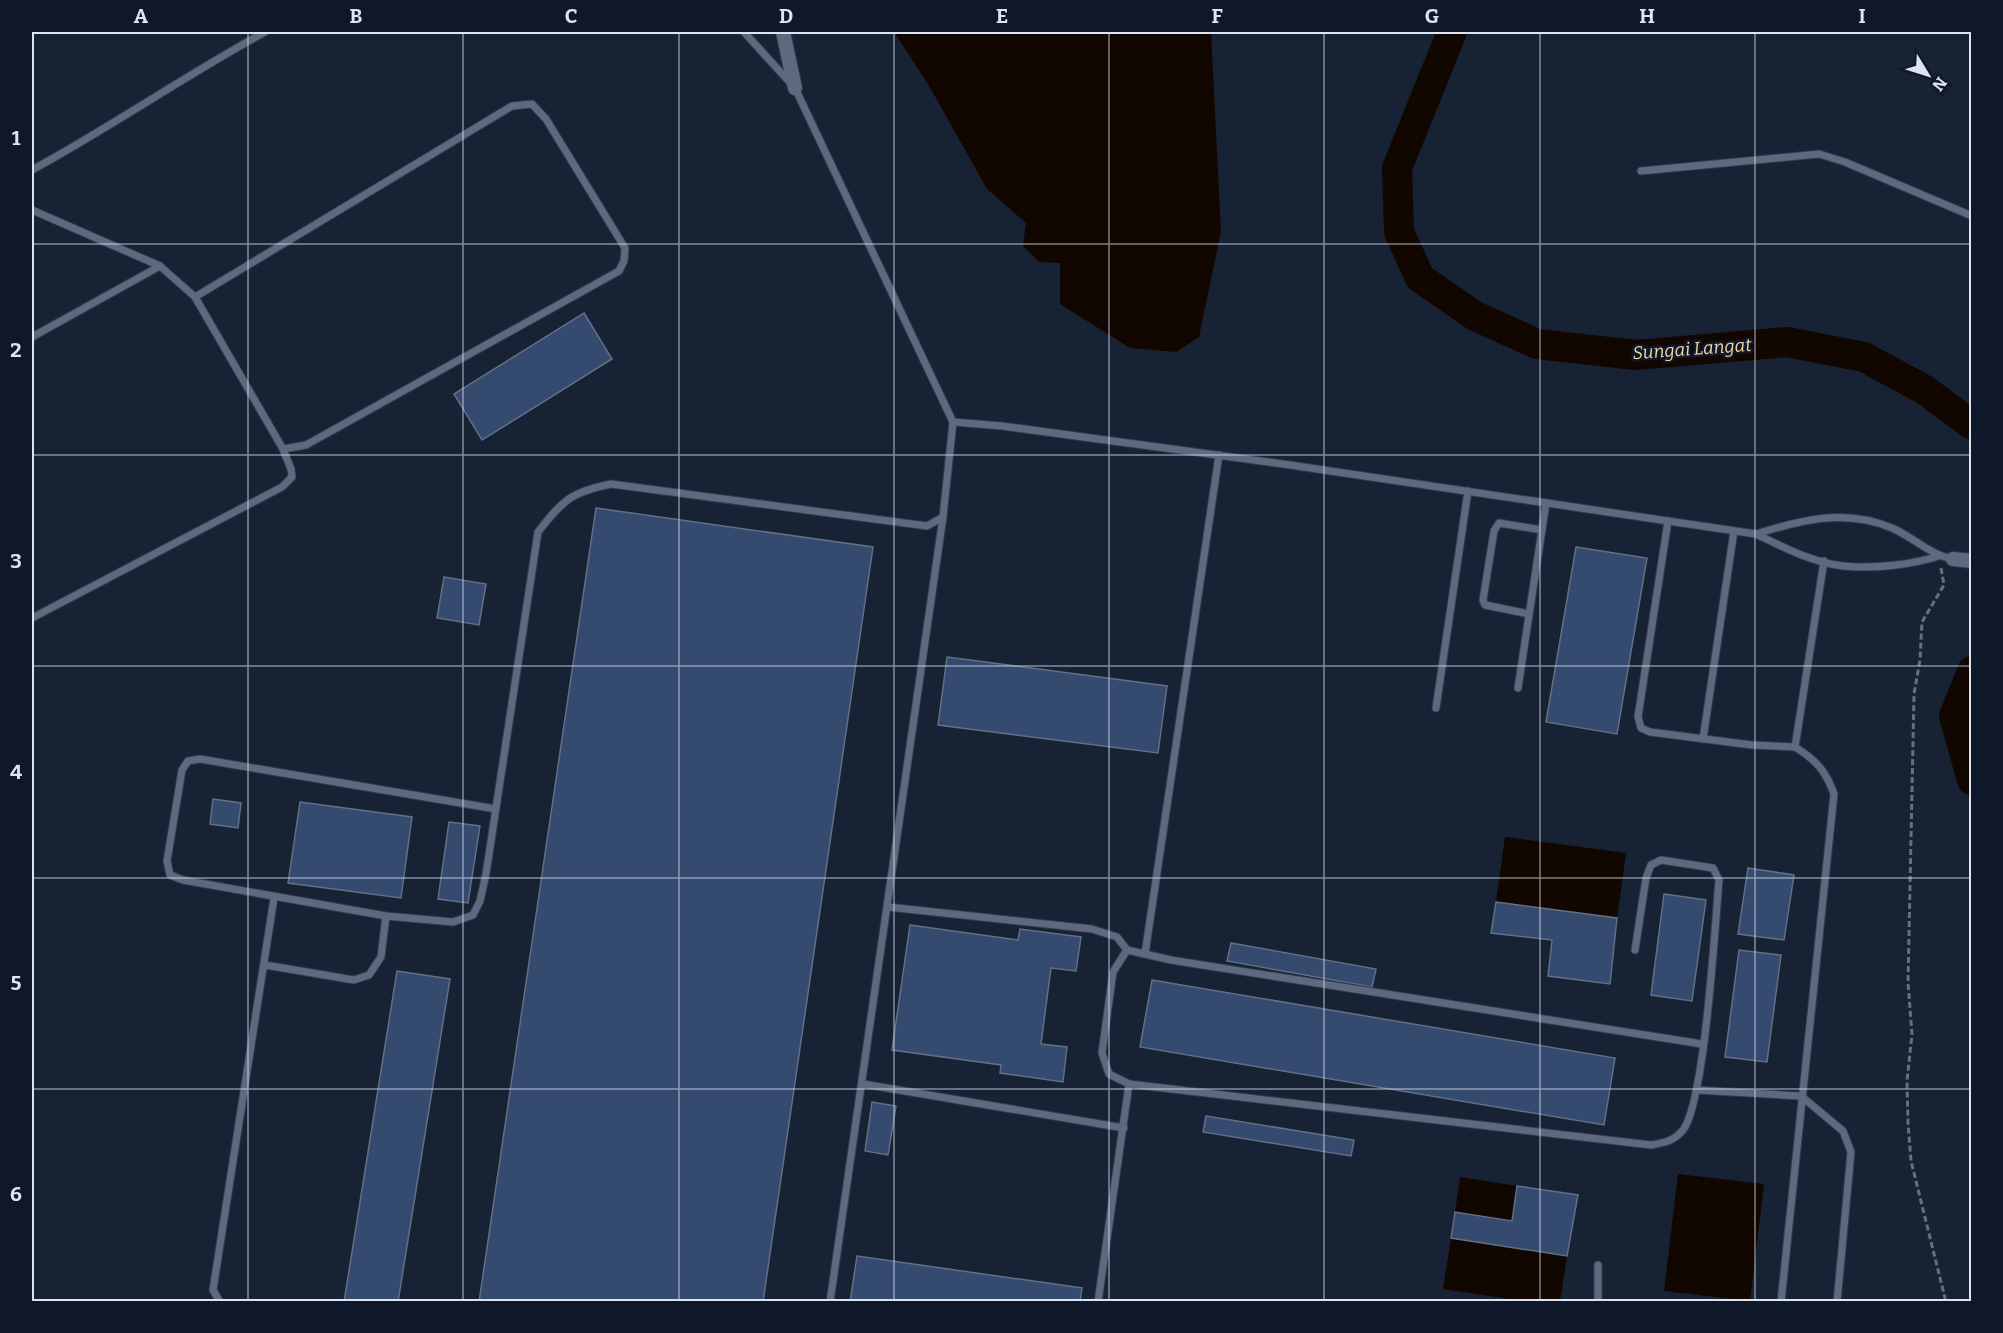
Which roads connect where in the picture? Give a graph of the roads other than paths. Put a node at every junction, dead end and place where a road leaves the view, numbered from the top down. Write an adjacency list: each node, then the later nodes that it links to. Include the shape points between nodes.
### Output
1 (265, 32): 5 (lane)
2 (744, 32): 4 (lane)
3 (783, 32): 4 (street)
4 (795, 88): 12 (lane)
5 (32, 170)
6 (1641, 171): 8 (lane, via 1819,154)
7 (32, 210): 9 (lane)
8 (1971, 216)
9 (160, 266): 10 (lane); 11 (lane)
10 (195, 297): 13 (lane); 13 (lane, via 512,106 532,105 546,119 625,248 619,271 306,445)
11 (32, 337)
12 (953, 422): 14 (lane); 17 (lane)
13 (283, 449): 26 (lane, via 292,477 282,487)
14 (1219, 455): 15 (lane); 37 (lane)
15 (1468, 491): 16 (lane); 28 (lane)
16 (1546, 503): 18 (lane); 19 (lane)
17 (943, 517): 31 (lane, via 927,526 611,484 582,489 558,506 538,532); 33 (lane)
18 (1668, 521): 20 (lane); 29 (lane, via 1638,717 1641,728 1650,732)
19 (1542, 530): 25 (lane); 25 (lane, via 1499,523 1494,531 1485,605)
20 (1734, 531): 21 (lane); 29 (lane)
21 (1756, 534): 22 (lane, via 1806,519 1849,518 1890,527); 23 (lane)
22 (1946, 558): 23 (lane, via 1842,566); 24 (street)
23 (1824, 561): 30 (lane)
24 (1971, 561)
25 (1529, 614): 27 (lane)
26 (32, 618)
27 (1518, 688)
28 (1436, 708)
29 (1703, 738): 30 (lane)
30 (1795, 747): 43 (lane, via 1815,759 1828,774 1834,794)
31 (496, 809): 32 (lane, via 200,759 188,761 182,770 167,861 170,875); 34 (lane, via 480,902 473,915 453,922)
32 (274, 898): 34 (lane); 38 (lane)
33 (888, 907): 35 (lane, via 1092,929 1117,937); 40 (lane)
34 (386, 916): 38 (lane, via 381,957 369,975 354,980)
35 (1127, 950): 37 (lane); 41 (lane, via 1113,972 1102,1053 1109,1074)
36 (1635, 950): 39 (lane, via 1651,865 1661,860 1713,868 1719,880)
37 (1145, 954): 39 (lane)
38 (265, 965): 46 (lane, via 213,1290)
39 (1702, 1044): 42 (lane)
40 (863, 1084): 44 (lane); 47 (lane)
41 (1129, 1084): 42 (lane, via 1651,1145 1671,1141 1684,1128); 44 (lane)
42 (1697, 1090): 43 (lane)
43 (1801, 1096): 50 (lane); 51 (lane, via 1843,1131 1851,1152)
44 (1124, 1128): 48 (lane)
45 (1598, 1265): 49 (lane)
46 (220, 1302)
47 (830, 1302)
48 (1098, 1302)
49 (1598, 1302)
50 (1781, 1302)
51 (1837, 1302)

